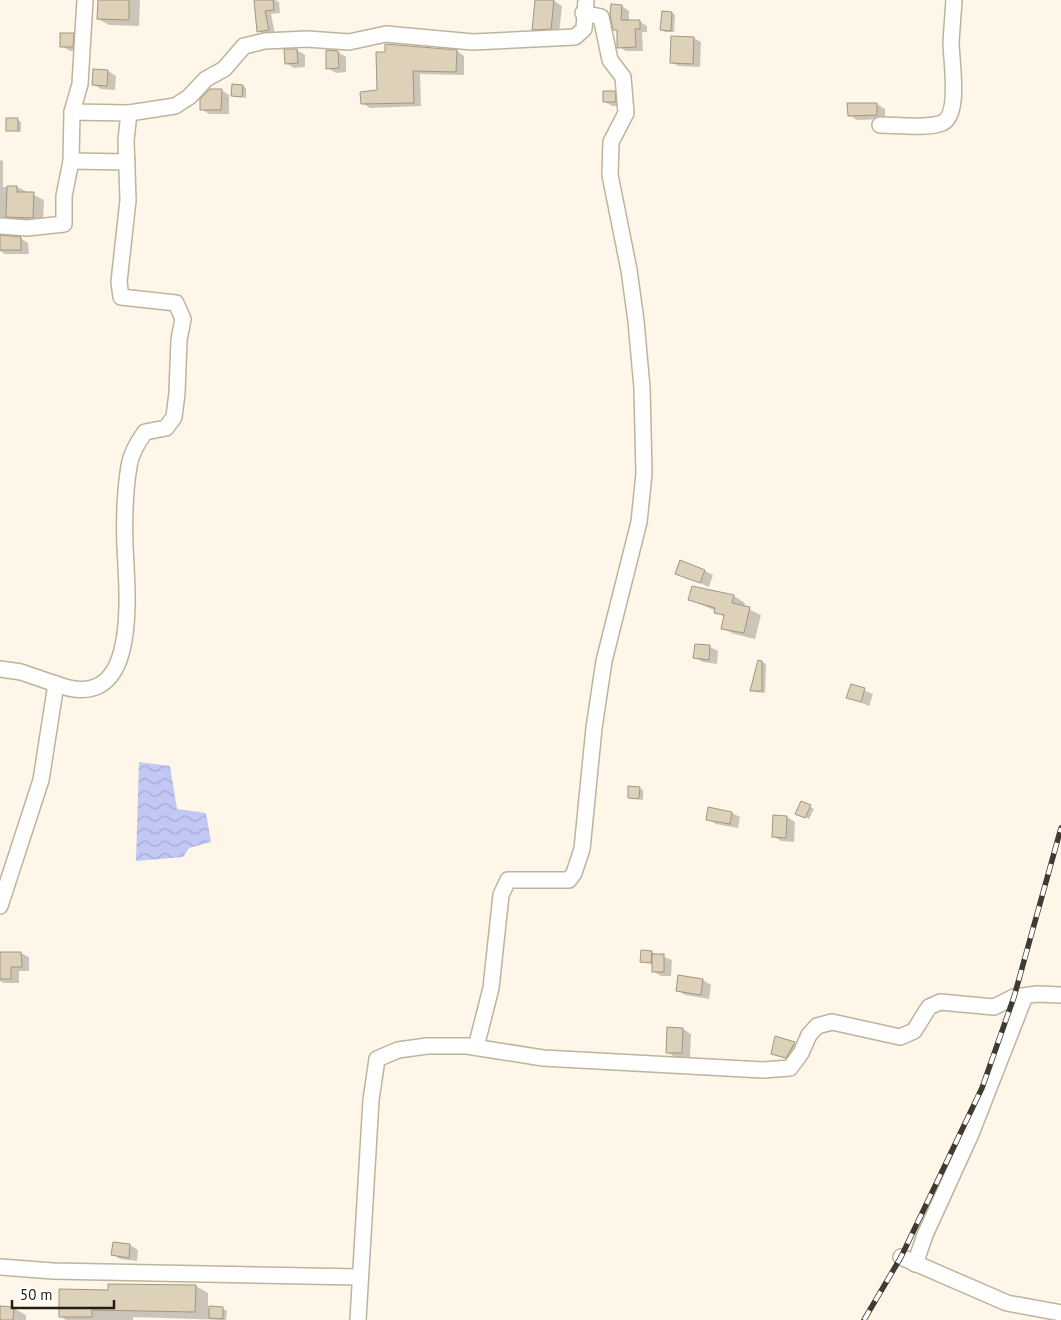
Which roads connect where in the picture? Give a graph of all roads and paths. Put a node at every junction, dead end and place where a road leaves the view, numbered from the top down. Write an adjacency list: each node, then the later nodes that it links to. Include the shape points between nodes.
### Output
1 (85, 0): 4 (street, via 80,84)
2 (954, 0): 6 (street, via 951,43 953,104 950,116 943,123 931,125)
3 (585, 7): 5 (street, via 584,29 575,37 472,42 386,34 349,42 265,41 244,46 224,69 206,79 175,106); 15 (street, via 601,17 610,60 622,77 626,113 611,142 610,175 629,270 642,388 644,474 639,522 604,661 582,848 569,880 508,880 501,895 491,988)
4 (72, 112): 5 (street); 7 (street)
5 (129, 113): 8 (street)
6 (880, 125)
7 (71, 161): 8 (street); 9 (street, via 64,196 64,224 27,228)
8 (127, 162): 11 (street, via 128,200 119,282 121,297 176,303 183,319 174,417 166,428 145,432 135,445 129,466 125,544 126,630 120,663 106,682 93,689 70,690)
9 (0, 226)
10 (0, 669): 11 (street, via 21,672)
11 (56, 684): 12 (street, via 41,780)
12 (0, 906)
13 (1061, 995): 14 (street)
14 (1025, 996): 15 (street, via 1014,997 994,1007 940,1002 929,1007 914,1031 900,1037 832,1022 817,1026 790,1068 763,1070 543,1058); 18 (street, via 1005,1052 925,1235 908,1260 1007,1303)
15 (476, 1047): 17 (street, via 427,1046 398,1050 377,1059 370,1100)
16 (0, 1267): 17 (street, via 53,1271)
17 (359, 1277): 19 (street)
18 (1061, 1313)
19 (358, 1320)

